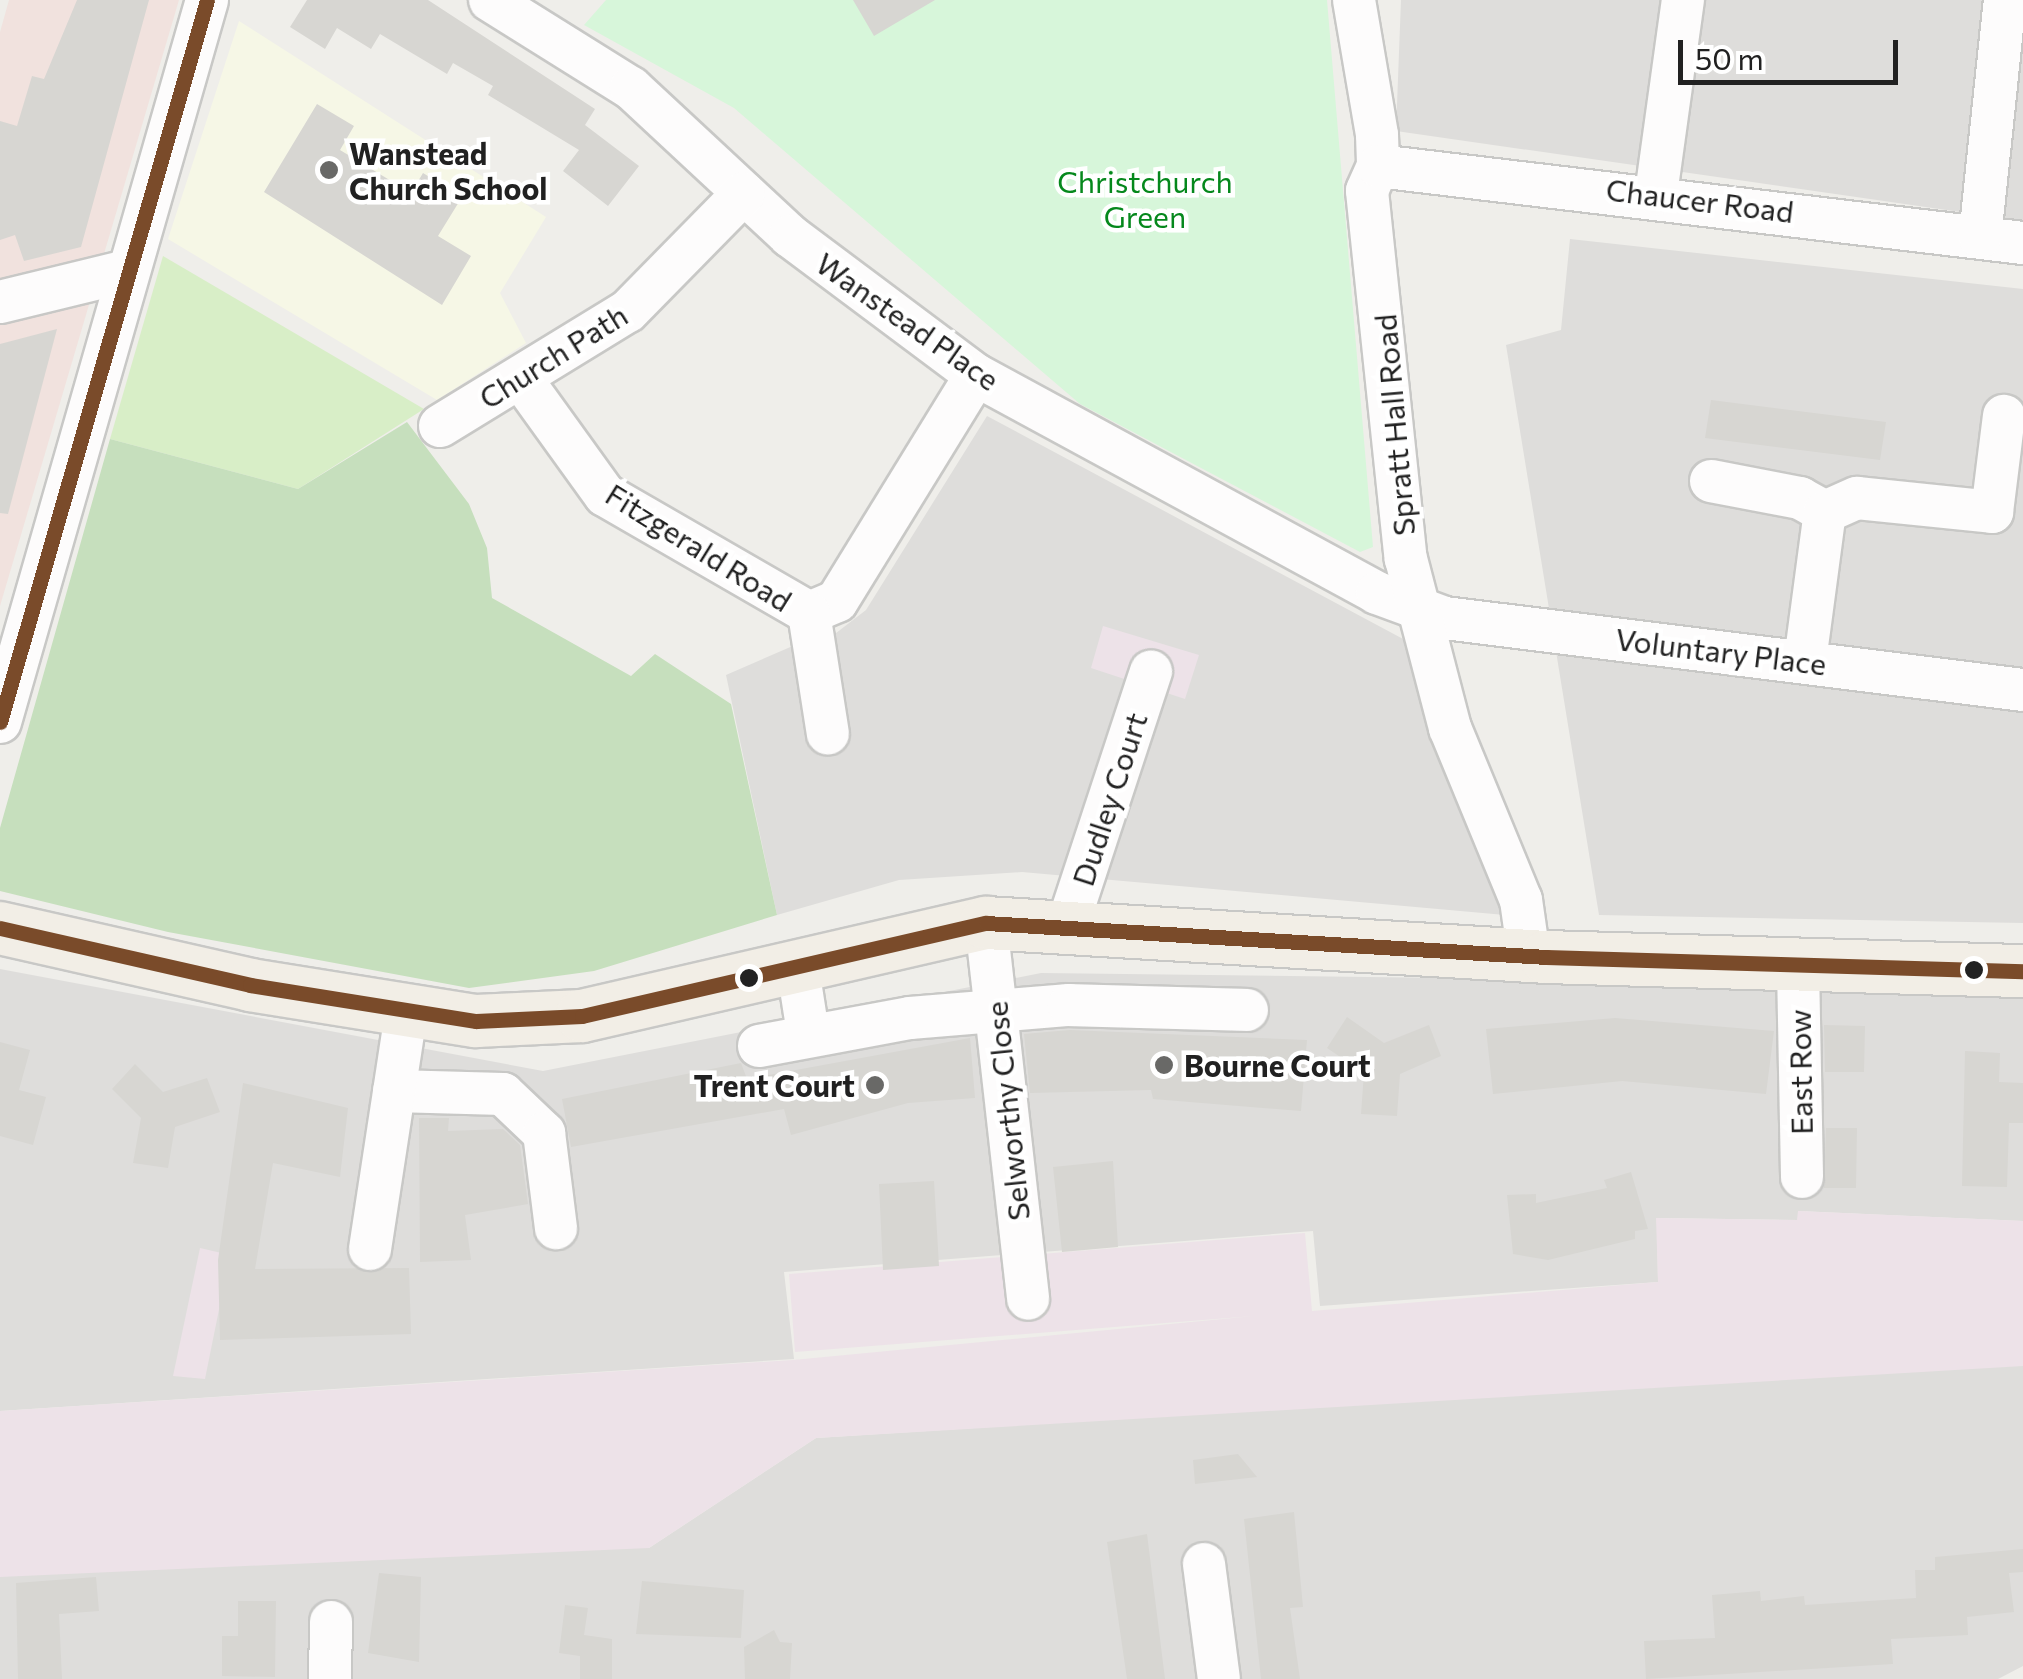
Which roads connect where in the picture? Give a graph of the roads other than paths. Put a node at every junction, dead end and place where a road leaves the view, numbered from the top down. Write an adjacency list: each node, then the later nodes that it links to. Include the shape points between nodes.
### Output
1 (207, 0): 11 (street)
2 (490, 0): 7 (street, Wanstead Place, via 631,88)
3 (1354, 0): 6 (street, Spratt Hall Road)
4 (1683, 0): 8 (street)
5 (2006, 0): 9 (street)
6 (1378, 166): 8 (street, Chaucer Road); 19 (street, Spratt Hall Road, via 1367,191 1406,558)
7 (744, 193): 13 (street, Wanstead Place); 14 (street, Church Path, via 628,311)
8 (1656, 194): 9 (street, Chaucer Road)
9 (1980, 237): 10 (street, Chaucer Road)
10 (2023, 242)
11 (127, 271): 12 (street); 24 (street)
12 (0, 302)
13 (976, 375): 19 (street, Wanstead Place); 20 (street, Fitzgerald Road, via 837,601)
14 (522, 380): 16 (street, Church Path); 20 (street, Fitzgerald Road, via 606,495)
15 (2004, 416): 18 (street, via 1992,512 1856,498)
16 (440, 426)
17 (1711, 481): 18 (street, via 1800,498)
18 (1826, 512): 21 (street)
19 (1420, 610): 21 (street, Voluntary Place); 29 (street, Spratt Hall Road, via 1450,728 1521,900)
20 (809, 613): 25 (street, Fitzgerald Road)
21 (1805, 661): 23 (street, Voluntary Place)
22 (1150, 672): 27 (street, Dudley Court)
23 (2023, 690)
24 (0, 722)
25 (828, 734)
26 (986, 924): 27 (main road); 31 (main road); 35 (street, Selworthy Close)
27 (1067, 927): 29 (main road)
28 (0, 928): 34 (main road)
29 (1529, 956): 30 (main road)
30 (1798, 967): 32 (main road); 39 (street, East Row)
31 (798, 969): 34 (main road, via 582,1016 476,1021); 36 (street)
32 (2023, 971)
33 (1247, 1010): 35 (street, via 1150,1001)
34 (406, 1014): 38 (street)
35 (997, 1015): 36 (street); 42 (street, Selworthy Close)
36 (808, 1033): 37 (street)
37 (758, 1046)
38 (394, 1090): 40 (street, via 503,1094 544,1133); 41 (street)
39 (1802, 1177)
40 (556, 1228)
41 (370, 1248)
42 (1028, 1299)
43 (1204, 1564): 46 (street)
44 (331, 1622): 45 (street)
45 (330, 1679)
46 (1219, 1679)

